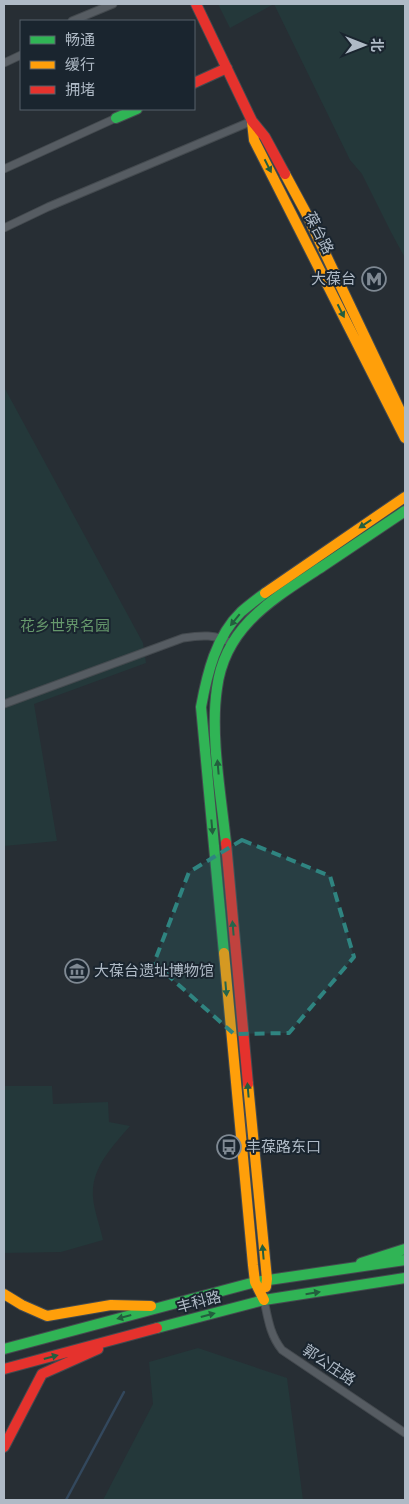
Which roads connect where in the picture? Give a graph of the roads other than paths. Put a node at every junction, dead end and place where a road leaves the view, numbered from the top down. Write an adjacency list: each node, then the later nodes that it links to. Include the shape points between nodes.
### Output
1 (113, 4): 3 (street)
2 (196, 4): 6 (main road, 葆台路)
3 (74, 20)
4 (20, 55): 5 (street)
5 (4, 63)
6 (227, 68): 7 (main road); 10 (main road, 葆台路)
7 (195, 83)
8 (134, 110): 9 (main road)
9 (116, 118): 11 (street)
10 (252, 121): 12 (street); 13 (main road, 葆台路, via 265,137 304,211); 14 (main road, 葆台路, one-way to 14, via 254,140)
11 (4, 169)
12 (4, 228)
13 (405, 421)
14 (405, 438)
15 (405, 497): 17 (main road, one-way to 17, via 272,587 240,613)
16 (405, 511): 17 (main road, via 293,585)
17 (227, 641): 18 (street, via 203,635 184,638); 23 (main road, one-way to 17, via 215,733 215,687); 25 (main road, one-way to 25, via 208,672 201,707)
18 (4, 704)
19 (405, 1249): 21 (main road)
20 (405, 1260): 21 (main road, 丰科路)
21 (346, 1268): 23 (main road, 丰科路)
22 (405, 1278): 24 (main road, 丰科路)
23 (267, 1279): 25 (main road, 丰科路); 28 (main road)
24 (386, 1281): 26 (main road); 28 (main road, 丰科路, one-way to 24)
25 (255, 1282): 28 (main road); 29 (main road, 丰科路)
26 (405, 1282)
27 (4, 1294): 29 (main road, via 47,1316 111,1305)
28 (264, 1300): 30 (main road, 丰科路, one-way to 28); 33 (street, 郭公庄路, via 269,1326 282,1350)
29 (163, 1307): 31 (main road, 丰科路, one-way to 31)
30 (125, 1336): 32 (main road, 丰科路, one-way to 30); 34 (main road, via 42,1374)
31 (4, 1349)
32 (4, 1369)
33 (405, 1434)
34 (4, 1447)

